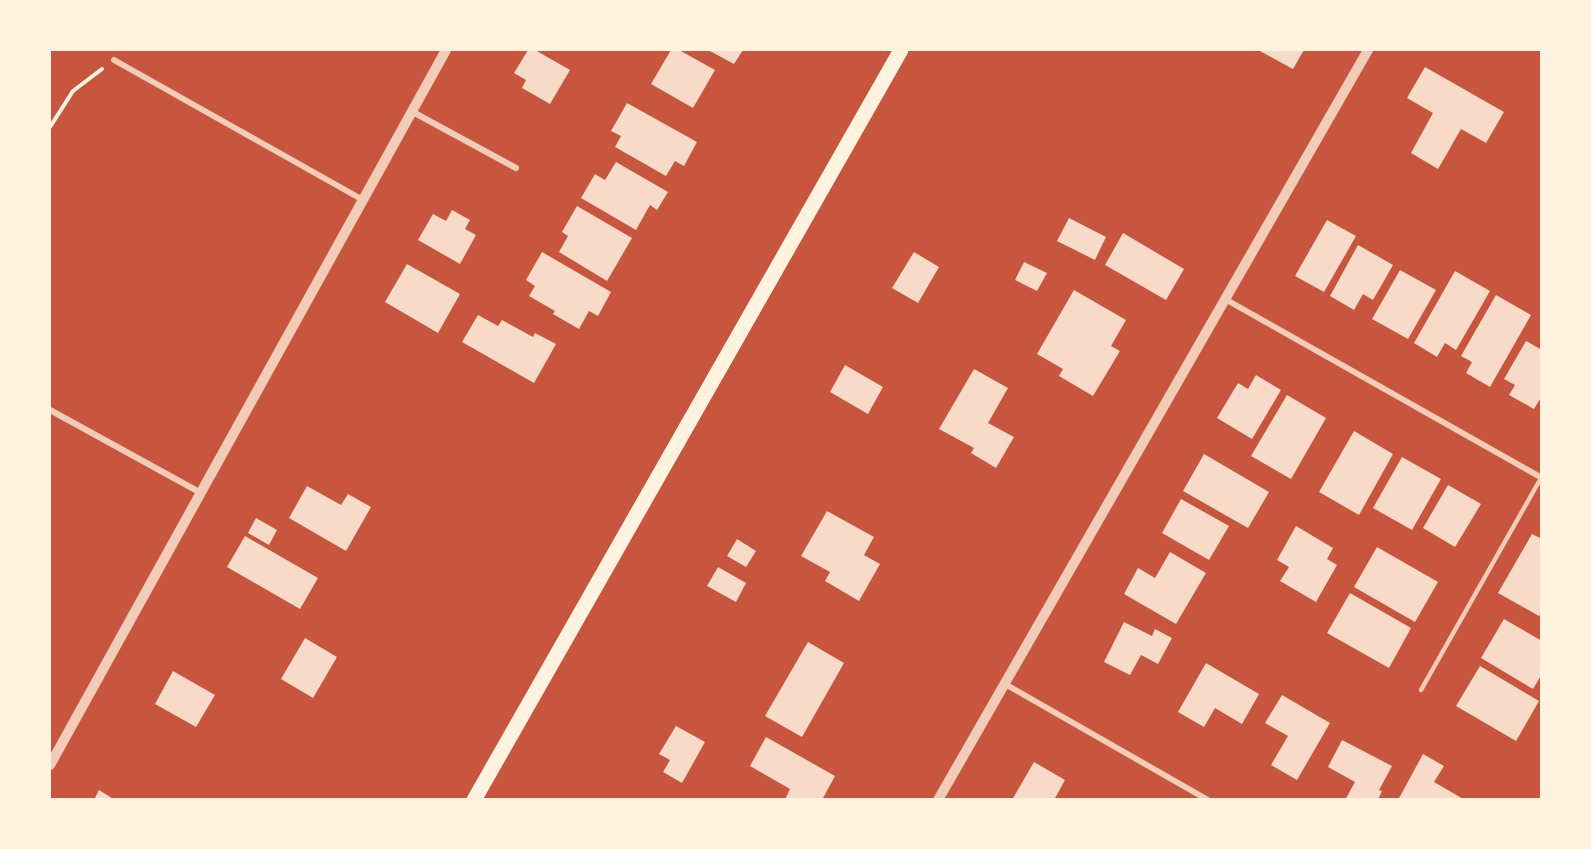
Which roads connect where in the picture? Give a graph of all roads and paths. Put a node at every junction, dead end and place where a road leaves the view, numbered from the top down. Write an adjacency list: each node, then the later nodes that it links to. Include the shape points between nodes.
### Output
1 (446, 50): 5 (street)
2 (901, 50): 16 (main road)
3 (1368, 50): 9 (street)
4 (114, 60): 6 (path, via 73,91); 8 (street)
5 (411, 111): 7 (street); 8 (street)
6 (50, 128)
7 (516, 168)
8 (363, 200): 12 (street)
9 (1225, 298): 11 (street); 13 (street)
10 (50, 410): 12 (street)
11 (1541, 478): 14 (lane)
12 (201, 493): 15 (street)
13 (1005, 684): 17 (street); 18 (street)
14 (1421, 690)
15 (50, 765)
16 (474, 800)
17 (938, 800)
18 (1208, 800)

